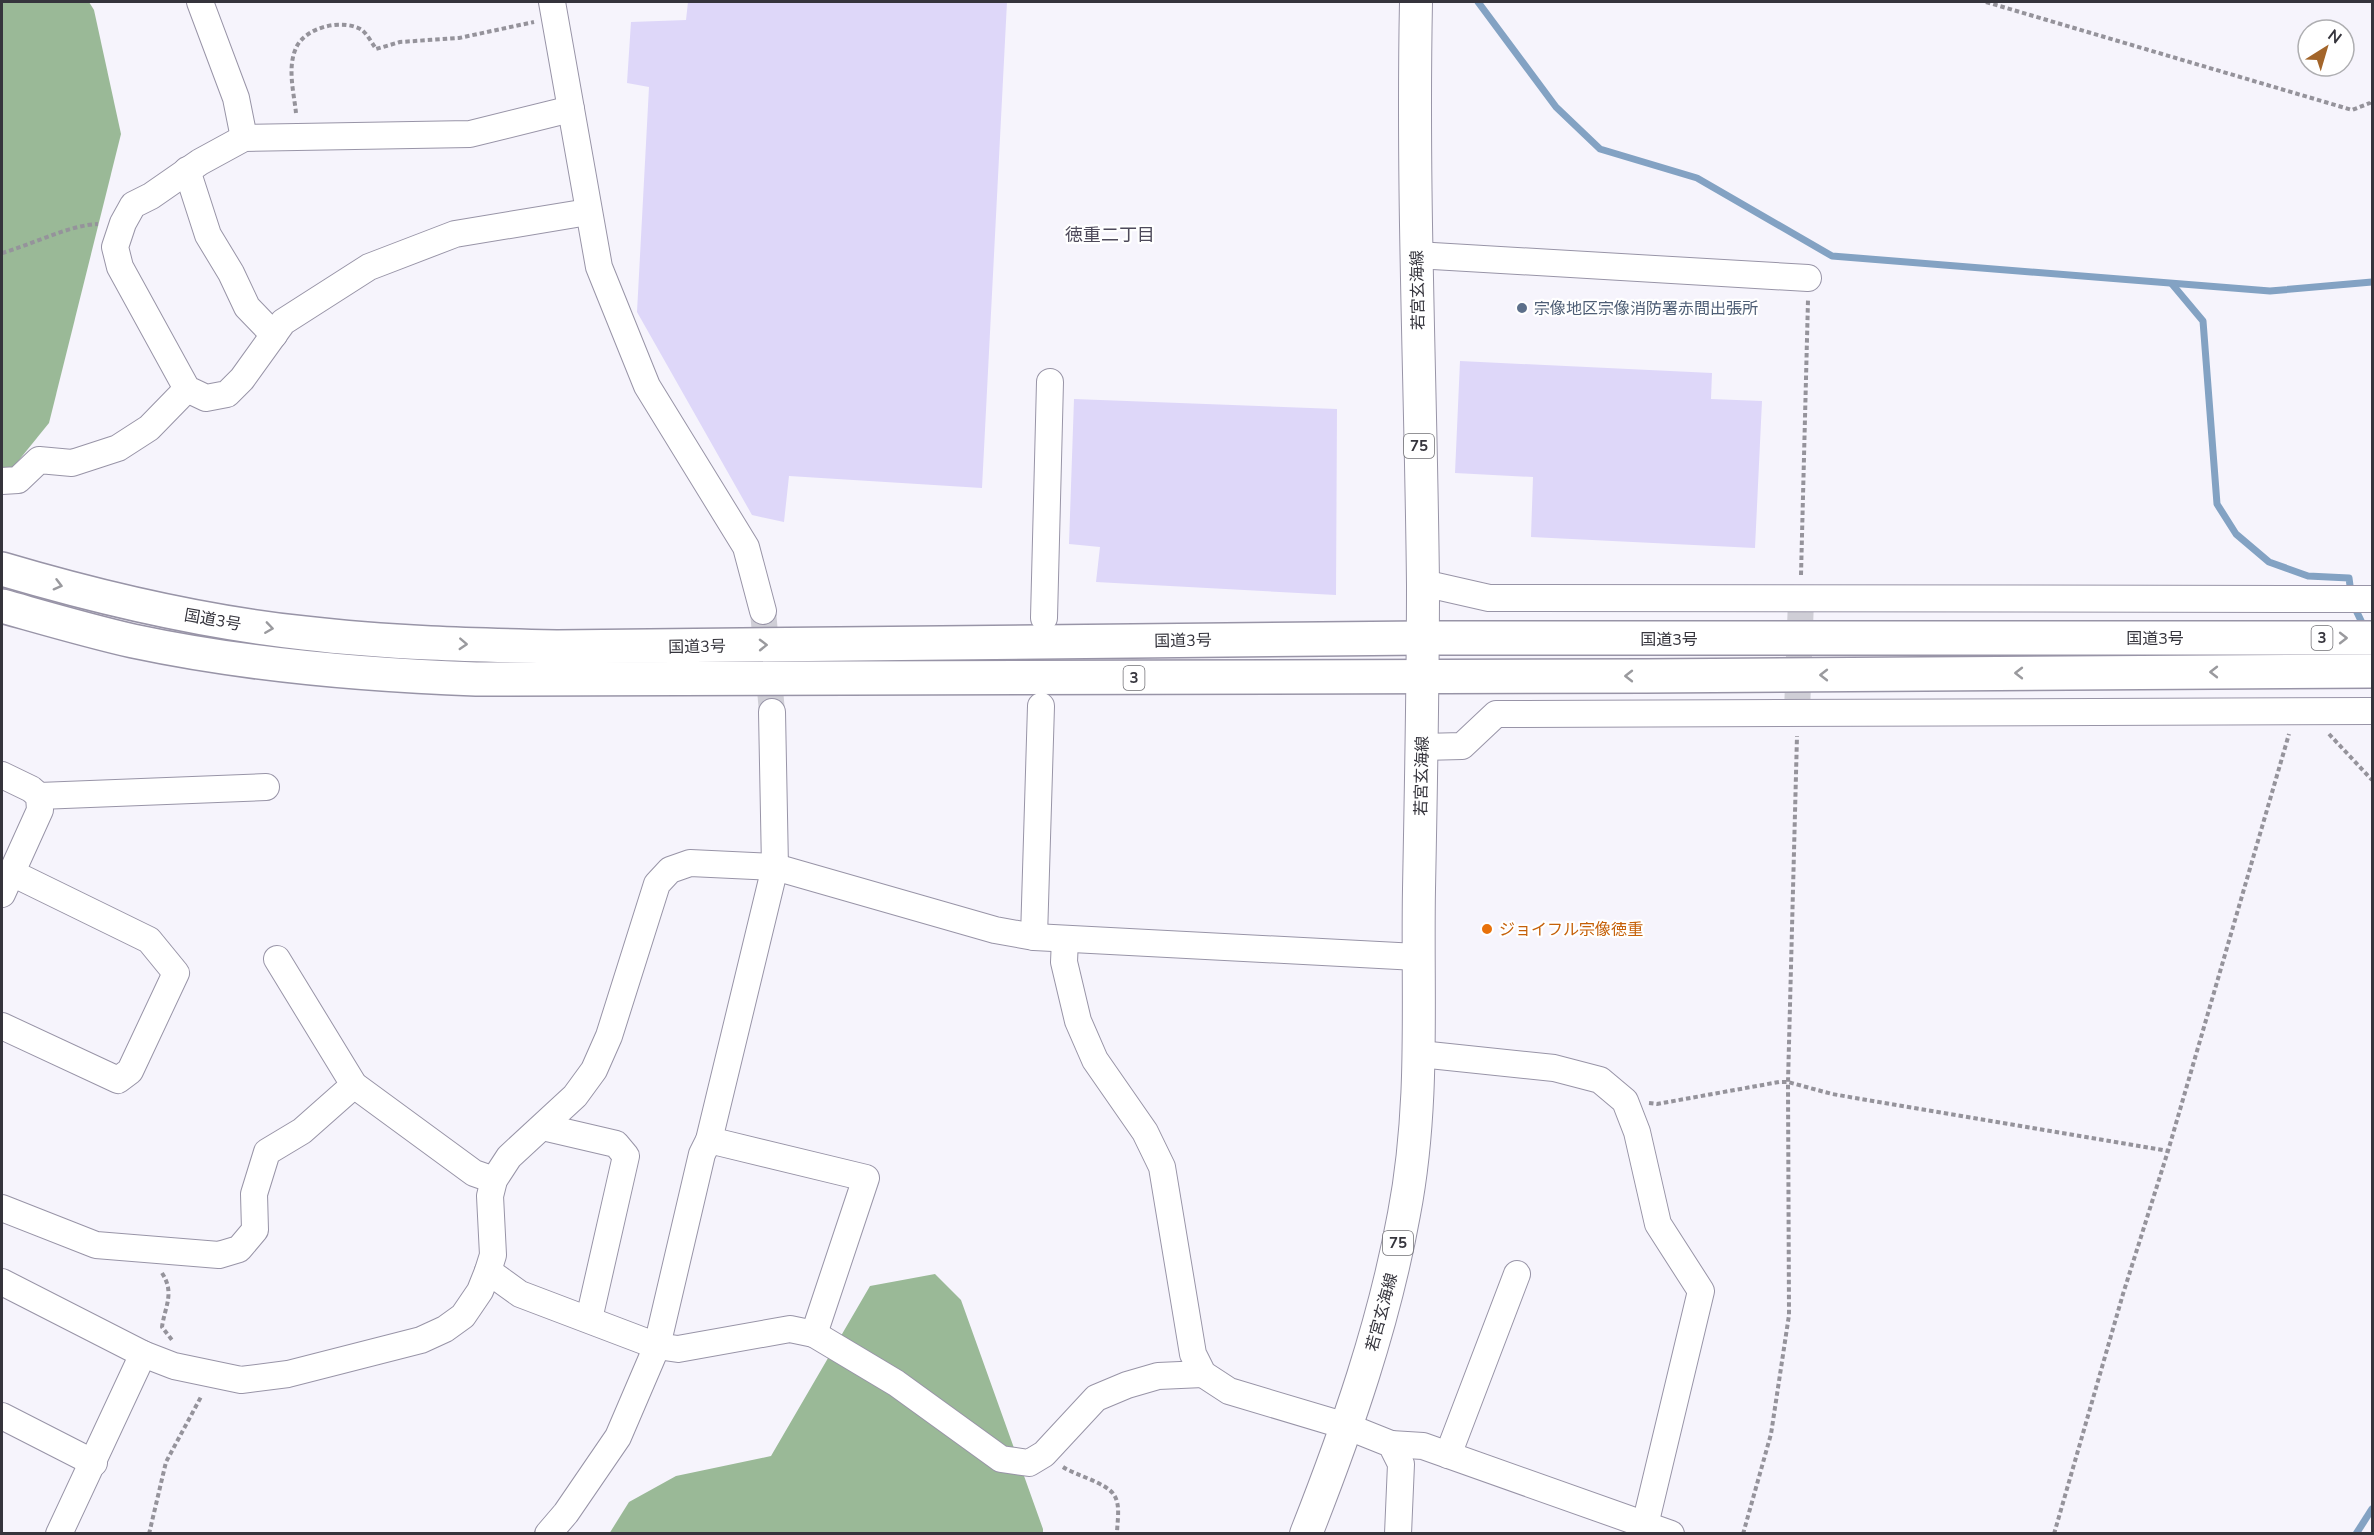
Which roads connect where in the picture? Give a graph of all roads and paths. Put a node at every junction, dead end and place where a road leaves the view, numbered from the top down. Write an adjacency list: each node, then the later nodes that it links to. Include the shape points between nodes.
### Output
1 (200, 2): 8 (street, via 236,98)
2 (1416, 2): 13 (main road, 若宮玄海線 / 75)
3 (1986, 2): 5 (path, via 2352,110)
4 (554, 10): 6 (street); 7 (path, via 459,38 400,42 376,49 362,30 319,27 302,37 291,69)
5 (2373, 100)
6 (571, 109): 7 (street, via 470,134); 10 (street)
7 (299, 137): 8 (street)
8 (244, 138): 9 (street)
9 (187, 170): 11 (street, via 133,205); 15 (street, via 208,235 247,307)
10 (588, 212): 15 (street, via 455,234 378,264 283,322); 24 (street, via 599,267 647,386 746,548)
11 (123, 223): 12 (path, via 85,225); 17 (street, via 115,247 120,267)
12 (2, 253)
13 (1416, 255): 14 (street); 20 (main road, 若宮玄海線 / 75)
14 (1808, 279): 22 (path)
15 (274, 335): 17 (street, via 227,394 206,398)
16 (1050, 382): 25 (street)
17 (187, 389): 18 (street, via 149,428 118,448 72,463 39,460 18,480)
18 (2, 482)
19 (2, 569): 26 (highway, 国道3号 / 3, one-way to 26, via 129,603 231,623 304,633 471,645)
20 (1423, 583): 22 (street, via 1489,598); 26 (main road, 若宮玄海線 / 75)
21 (2373, 599): 22 (street)
22 (1801, 600)
23 (2, 606): 29 (highway, 国道3号 / 3, via 132,641 254,662 401,676 551,680)
24 (763, 611)
25 (1044, 618)
26 (1422, 638): 27 (highway, 国道3号 / 3, one-way to 27); 29 (main road, 若宮玄海線 / 75)
27 (2373, 638)
28 (2373, 671): 29 (highway, 国道3号 / 3, one-way to 29)
29 (1422, 677): 35 (main road, 若宮玄海線 / 75)
30 (1041, 706): 42 (street)
31 (1797, 711): 32 (street); 35 (street, via 1496,714 1462,746); 48 (path)
32 (2296, 711): 33 (street); 37 (path, via 2331,735); 53 (path)
33 (2373, 711)
34 (772, 712): 40 (street)
35 (1422, 747): 44 (main road, 若宮玄海線 / 75)
36 (2, 775): 39 (street)
37 (2373, 780)
38 (266, 787): 39 (street)
39 (39, 796): 41 (street, via 40,810)
40 (775, 867): 42 (street, via 995,930); 51 (street, via 690,863 670,870 657,884 609,1036 594,1070 575,1096); 52 (street)
41 (7, 883): 46 (street, via 149,940 176,973 130,1071 118,1080)
42 (1034, 937): 43 (street)
43 (1065, 939): 44 (street); 65 (street, via 1064,962 1078,1022 1095,1060 1145,1131 1162,1167 1193,1354)
44 (1418, 957): 47 (main road, 若宮玄海線 / 75)
45 (277, 959): 49 (street)
46 (2, 1026)
47 (1420, 1054): 50 (street, via 1554,1068 1600,1080); 68 (main road, 若宮玄海線 / 75, via 1417,1124 1405,1213 1381,1318)
48 (1788, 1082): 50 (path, via 1657,1104); 53 (path, via 1832,1095); 81 (path, via 1789,1315 1771,1434)
49 (354, 1085): 54 (street, via 474,1173); 56 (street, via 302,1131 267,1152 254,1194 255,1230 239,1249 219,1255)
50 (1625, 1101): 73 (street, via 1637,1132 1658,1224 1701,1291)
51 (543, 1127): 54 (street, via 508,1156); 60 (street, via 616,1144 626,1156)
52 (709, 1140): 61 (street, via 866,1178); 62 (street, via 702,1154)
53 (2168, 1151): 82 (path)
54 (494, 1180): 57 (street, via 490,1196 493,1255)
55 (2, 1208): 56 (street, via 96,1245)
56 (143, 1249): 64 (path, via 167,1281 170,1293 162,1327 174,1342)
57 (488, 1271): 60 (street, via 520,1294); 66 (street, via 463,1316 421,1340 288,1374 241,1380)
58 (1517, 1274): 71 (street)
59 (2, 1282): 63 (street)
60 (588, 1319): 62 (street)
61 (814, 1334): 62 (street, via 790,1329 678,1349); 70 (street, via 896,1383 1001,1459 1029,1462)
62 (657, 1346): 76 (street, via 618,1437)
63 (143, 1354): 64 (street); 72 (street)
64 (174, 1366): 66 (street)
65 (1203, 1374): 68 (street, via 1229,1391); 70 (street, via 1158,1376 1096,1398)
66 (212, 1375): 75 (path, via 166,1462)
67 (2, 1416): 72 (street)
68 (1346, 1426): 69 (street); 78 (main road, 若宮玄海線 / 75)
69 (1391, 1444): 71 (street, via 1423,1446); 79 (street, via 1401,1464)
70 (1044, 1454): 77 (path, via 1114,1494 1118,1506)
71 (1449, 1455): 73 (street)
72 (94, 1463): 74 (street)
73 (1643, 1529): 80 (street)
74 (59, 1533)
75 (149, 1533)
76 (548, 1533)
77 (1117, 1533)
78 (1306, 1533)
79 (1398, 1533)
80 (1671, 1533)
81 (1743, 1533)
82 (2054, 1533)

